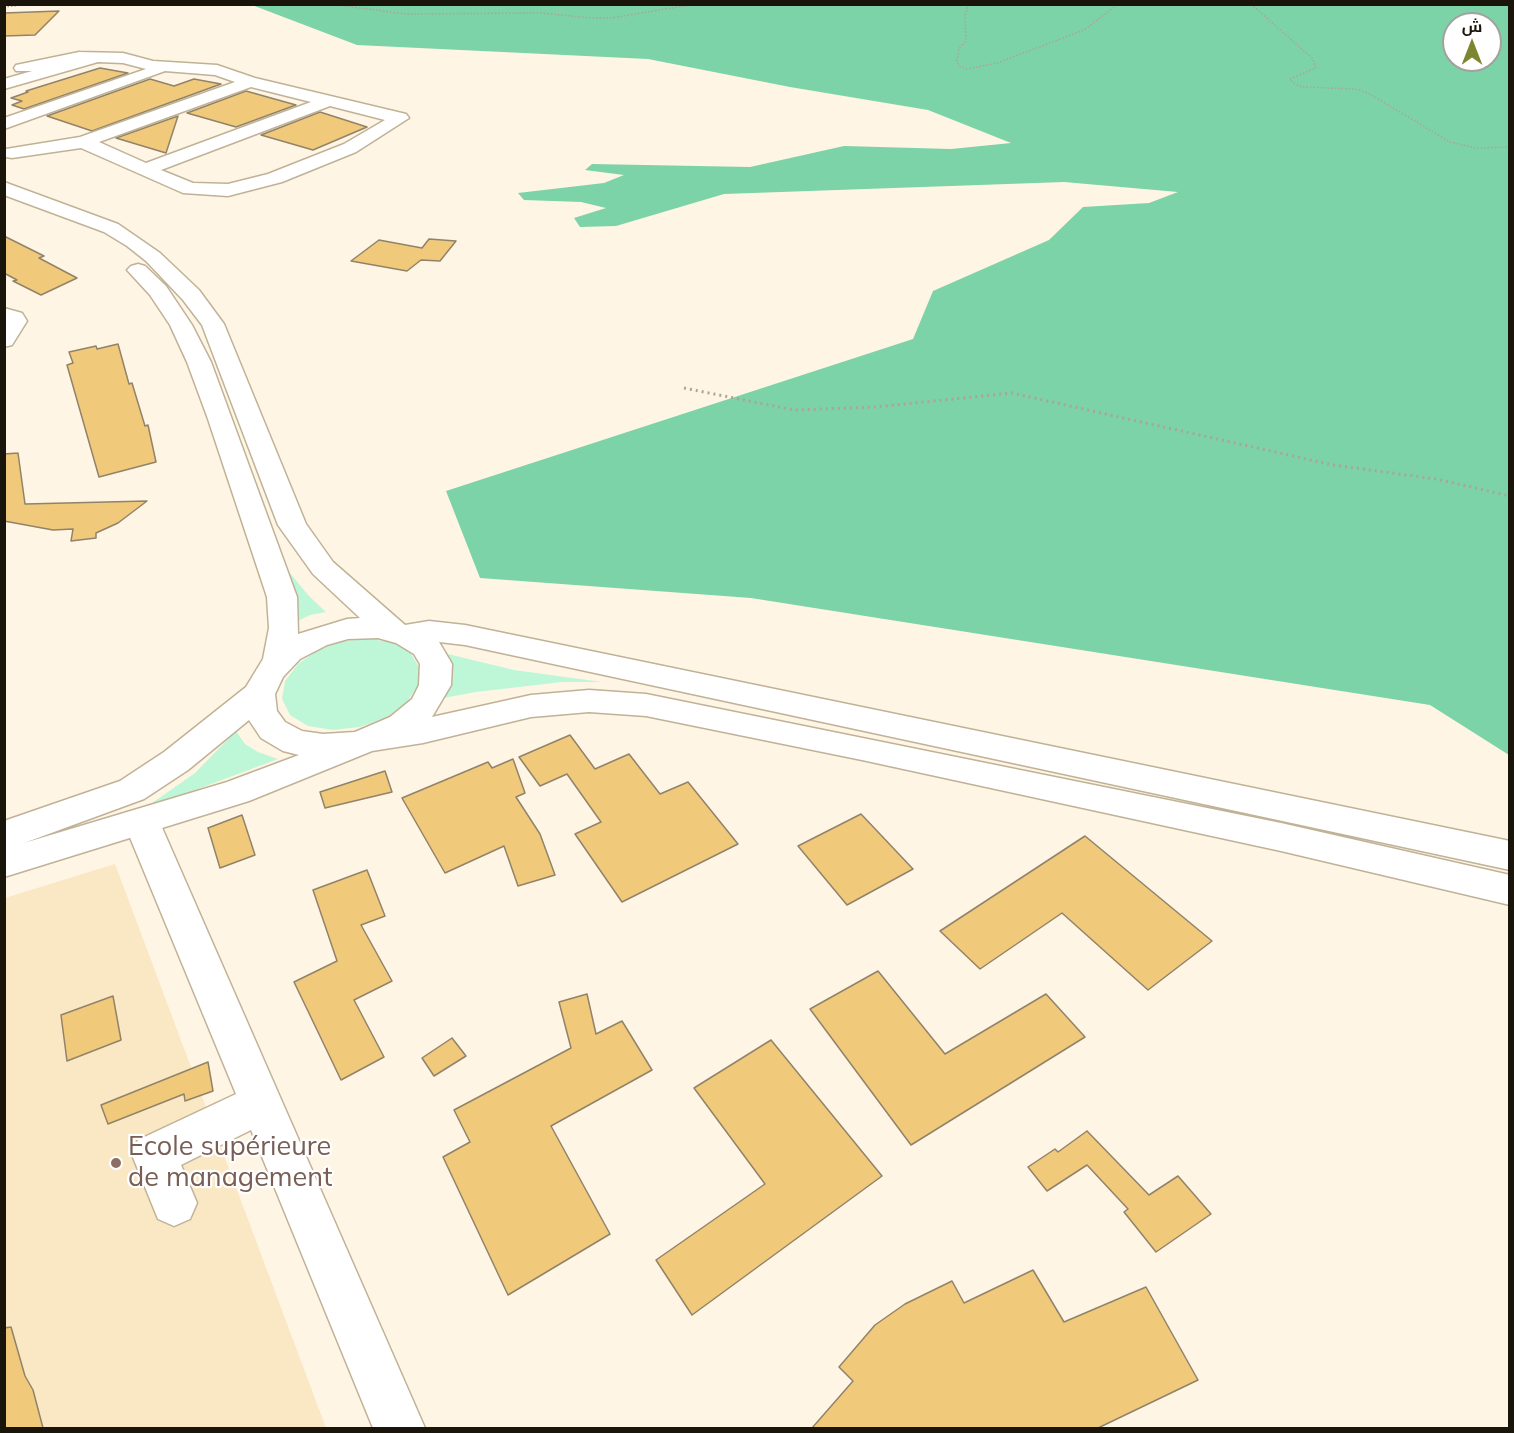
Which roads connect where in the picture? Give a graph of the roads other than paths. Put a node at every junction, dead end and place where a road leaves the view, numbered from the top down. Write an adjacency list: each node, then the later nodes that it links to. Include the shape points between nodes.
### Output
1 (97, 57): 2 (main road, via 123,58); 3 (main road); 7 (main road)
2 (153, 66): 6 (main road, via 217,70); 9 (main road, via 158,70)
3 (22, 68): 4 (main road); 5 (main road, via 21,73)
4 (4, 69)
5 (4, 77)
6 (250, 82): 8 (main road); 11 (main road)
7 (4, 84)
8 (329, 101): 13 (main road); 13 (main road, via 400,118 350,148 275,178 228,190 190,189)
9 (4, 124)
10 (4, 135): 12 (main road, via 17,147)
11 (83, 142): 12 (main road); 13 (main road)
12 (8, 155)
13 (146, 170)
14 (4, 188): 18 (main road, via 111,228 153,257 191,295 213,324 292,525 323,568 344,589)
15 (4, 201): 19 (main road, via 82,230 117,253 158,291 181,325 221,419 278,583 284,612)
16 (4, 315): 17 (main road, via 16,321)
17 (4, 340)
18 (399, 632): 19 (main road, via 363,628 332,633 302,644); 21 (main road, via 426,647 436,664 435,685 424,706 402,725); 24 (main road, via 465,634)
19 (278, 662): 20 (main road)
20 (259, 694): 21 (main road, via 261,714 273,730 295,742 323,747); 23 (main road, via 184,755 132,790)
21 (364, 741): 22 (main road, via 272,779); 26 (main road, via 531,706 589,701 646,705 1281,837)
22 (142, 823): 25 (main road); 27 (main road)
23 (4, 834)
24 (1509, 856)
25 (4, 863)
26 (1509, 890)
27 (260, 1104): 28 (main road, via 154,1155); 29 (main road)
28 (174, 1203)
29 (399, 1428)

